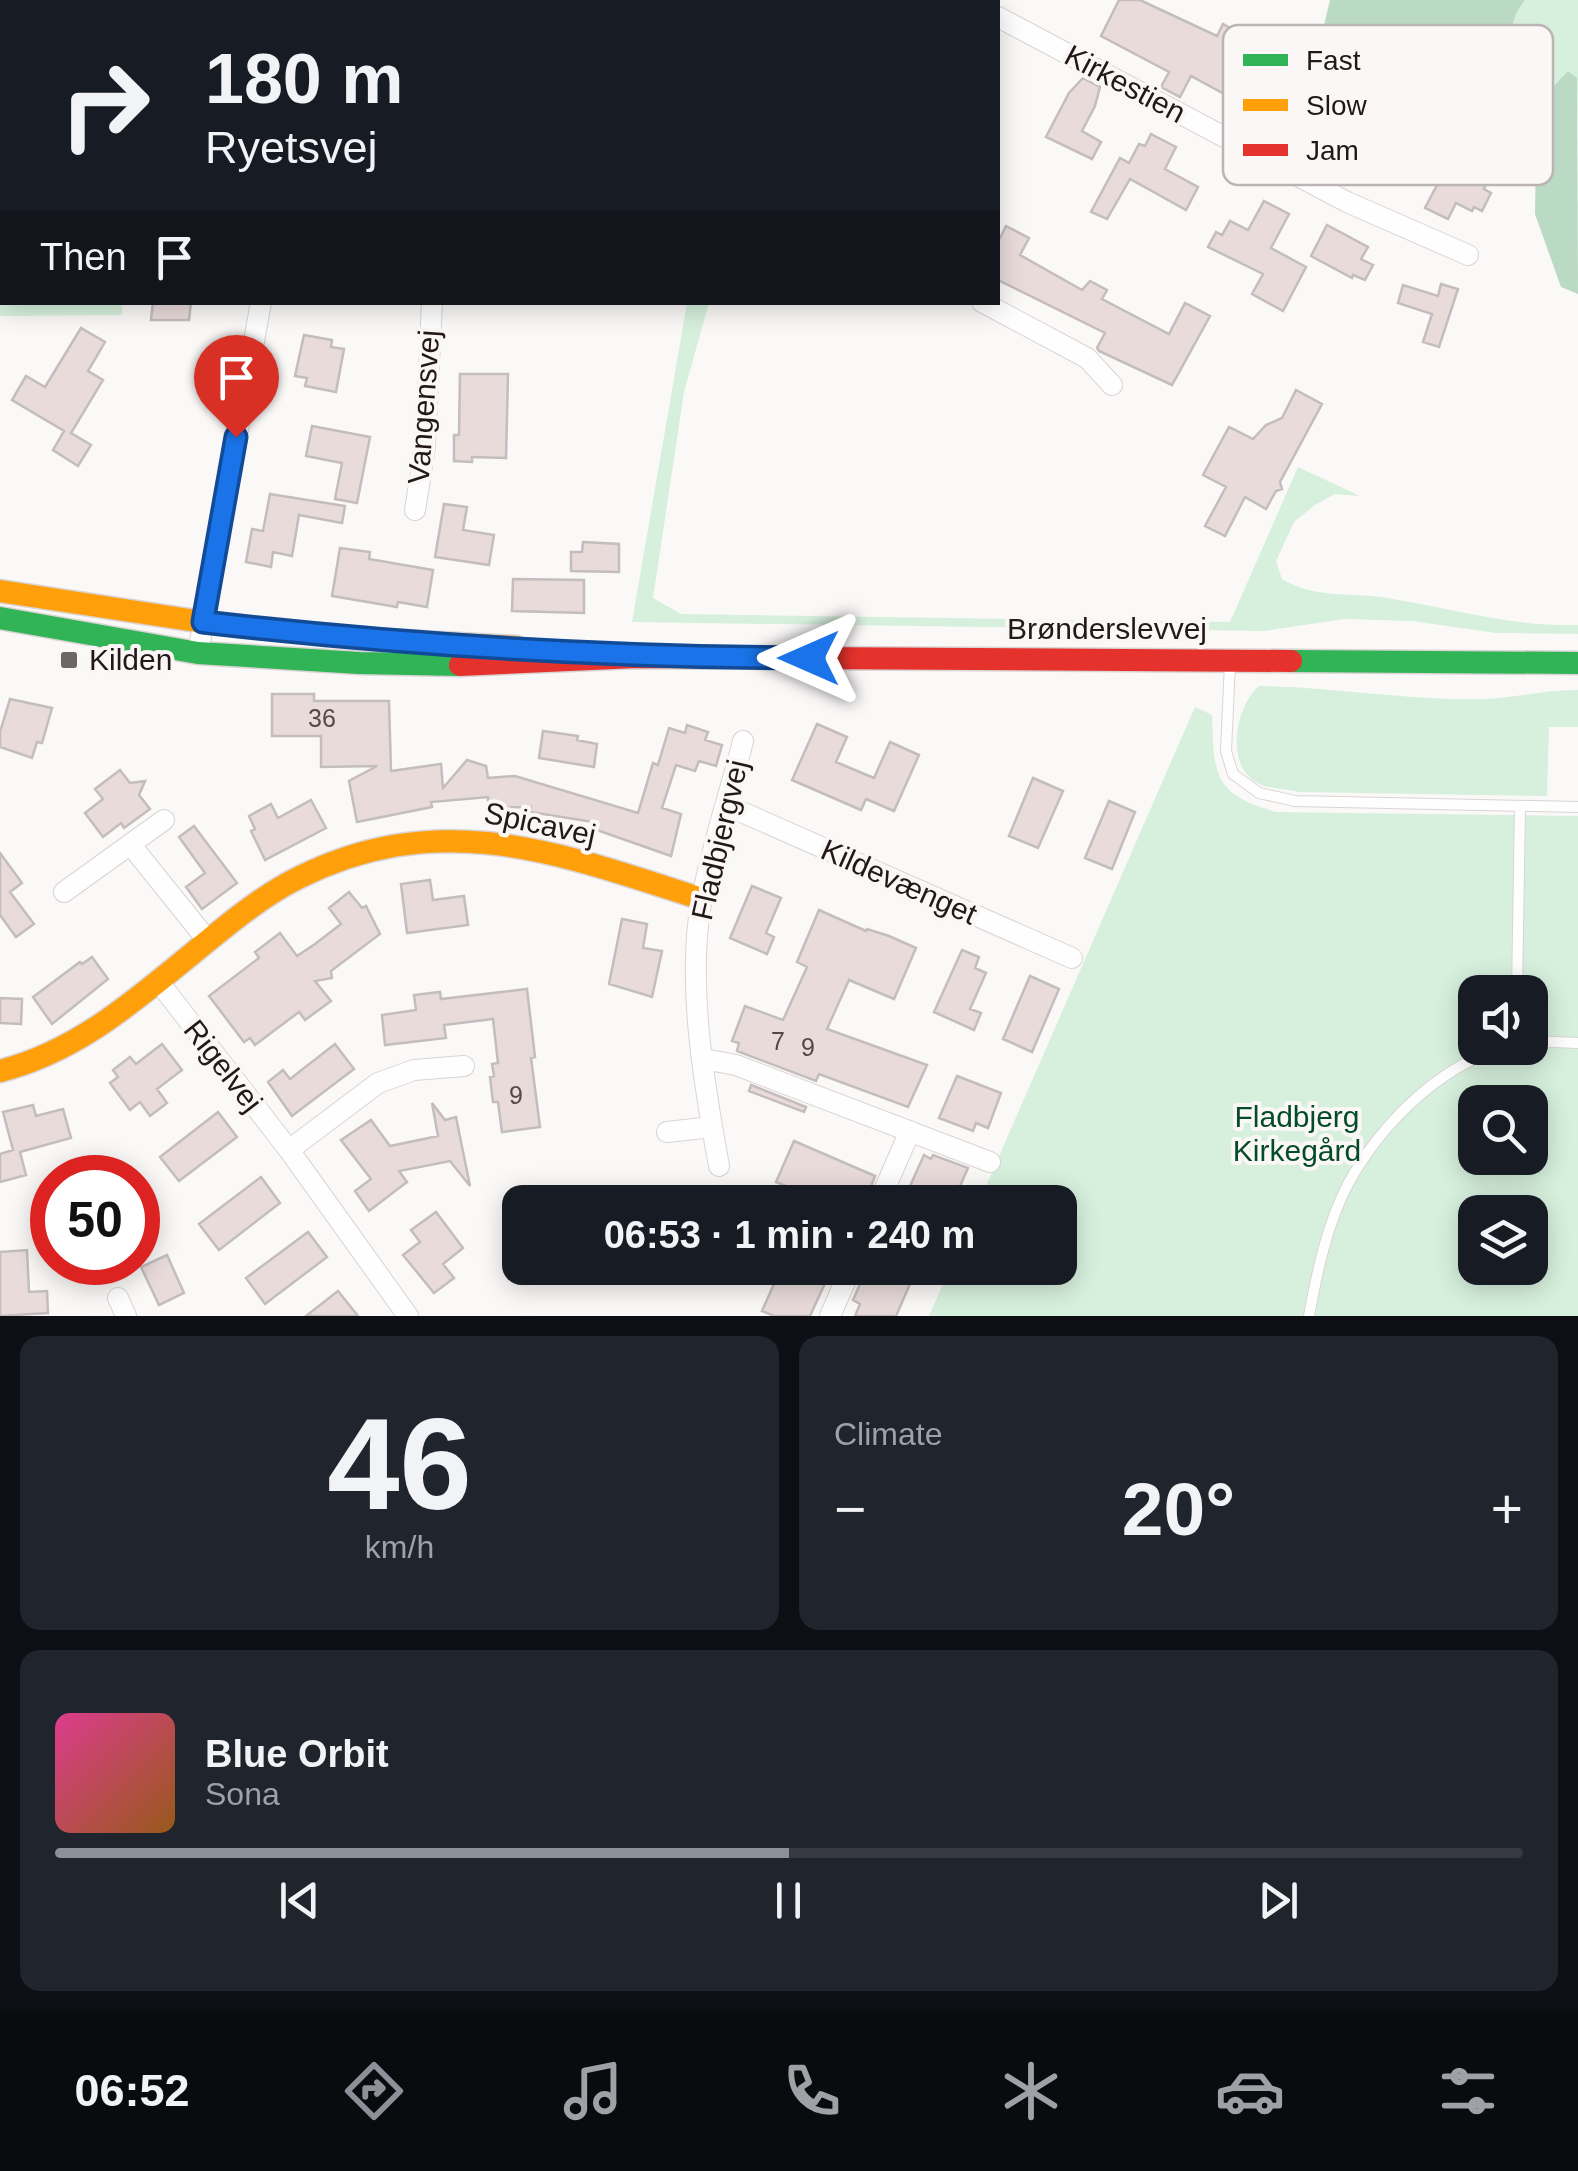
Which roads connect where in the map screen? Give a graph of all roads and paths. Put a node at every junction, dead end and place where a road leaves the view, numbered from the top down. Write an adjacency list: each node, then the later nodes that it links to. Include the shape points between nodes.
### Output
1 (1000, 18): 2 (street, Kirkestien)
2 (1223, 137)
3 (1314, 185): 4 (street, Kirkestien)
4 (1468, 255)
5 (260, 305): 12 (street)
6 (432, 305): 9 (street, Vangensvej, via 426,447)
7 (988, 305): 8 (street, via 1087,358)
8 (1112, 385)
9 (415, 510)
10 (0, 591): 12 (main road, Brønderslevvej)
11 (0, 618): 13 (main road, Brønderslevvej)
12 (203, 622): 13 (street); 14 (main road, Brønderslevvej)
13 (198, 653): 14 (main road, Brønderslevvej, via 460,665)
14 (637, 656): 15 (main road, Brønderslevvej)
15 (1230, 658): 16 (main road, Brønderslevvej); 19 (lane, via 1226,750 1233,774 1258,793 1295,800)
16 (1578, 663)
17 (743, 742): 18 (street, Fladbjergvej)
18 (726, 806): 24 (street, Fladbjergvej); 26 (street, Kildevænget)
19 (1520, 806): 20 (lane); 27 (lane)
20 (1578, 807)
21 (164, 820): 22 (street)
22 (130, 844): 23 (street); 25 (street)
23 (64, 892)
24 (702, 899): 25 (main road, Spicavej, via 539,848 476,838 409,840 353,853 296,879); 31 (street, Fladbjergvej, via 696,949)
25 (208, 942): 28 (main road, Spicavej)
26 (1072, 958)
27 (1517, 975)
28 (158, 981): 34 (main road, Spicavej, via 68,1050); 38 (street, Rigelvej)
29 (1548, 1041): 30 (lane)
30 (1578, 1042)
31 (704, 1059): 35 (street, Fladbjergvej); 36 (street, via 736,1064)
32 (1460, 1065): 45 (lane, via 1420,1093 1348,1184)
33 (464, 1066): 38 (street, via 414,1070 378,1083)
34 (0, 1071)
35 (712, 1126): 37 (street); 40 (street, Fladbjergvej)
36 (910, 1131): 39 (street); 41 (street)
37 (667, 1132)
38 (289, 1150): 43 (street, Rigelvej)
39 (990, 1162)
40 (719, 1166)
41 (886, 1185)
42 (844, 1285): 44 (street)
43 (408, 1316)
44 (830, 1316)
45 (1308, 1316)

